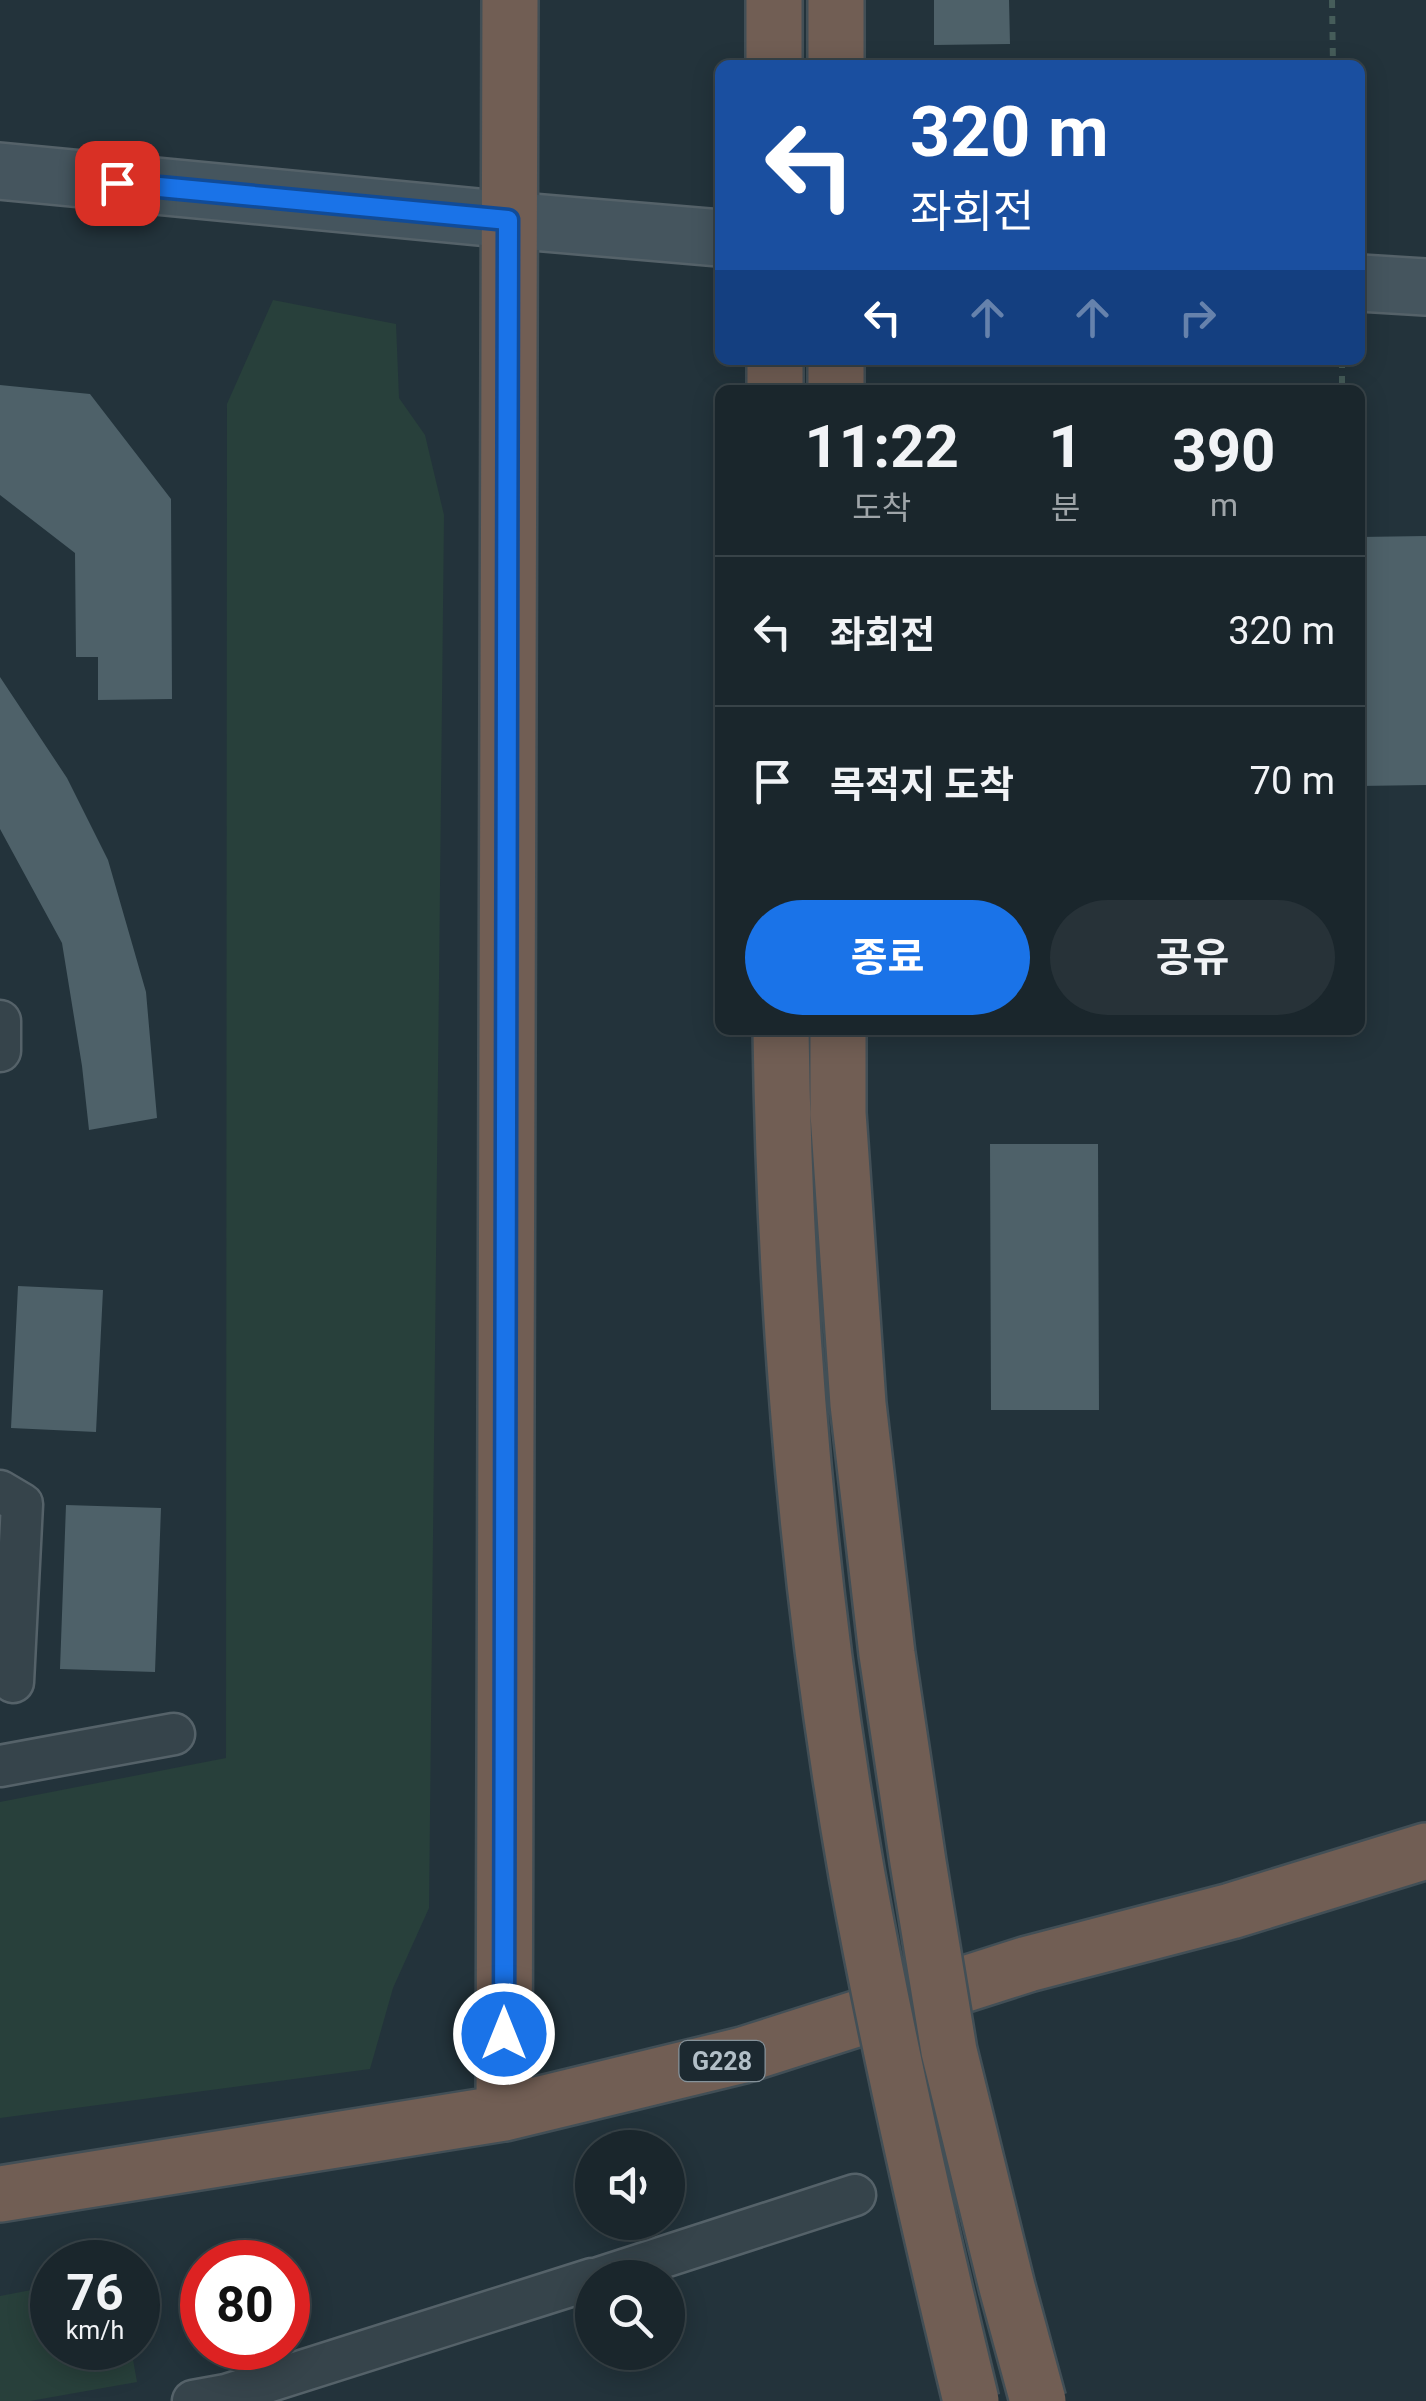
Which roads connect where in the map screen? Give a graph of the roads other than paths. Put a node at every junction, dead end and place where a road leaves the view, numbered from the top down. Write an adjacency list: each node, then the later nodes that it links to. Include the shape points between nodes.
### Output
1 (510, 0): 7 (highway)
2 (774, 0): 4 (highway)
3 (836, 0): 5 (highway)
4 (774, 60)
5 (836, 60)
6 (0, 172): 7 (main road)
7 (508, 220): 8 (main road); 20 (highway)
8 (715, 238)
9 (1365, 283): 10 (main road)
10 (1426, 287)
11 (0, 1021): 14 (street)
12 (781, 1035): 26 (highway, bridge, via 798,1406 824,1648 858,1874)
13 (838, 1035): 27 (highway, bridge, via 858,1404 890,1673 950,2051)
14 (0, 1051)
15 (0, 1491): 16 (street, via 22,1504)
16 (13, 1682)
17 (174, 1734): 18 (street)
18 (0, 1766)
19 (1426, 1851): 20 (highway, G228, via 1028,1964 743,2056)
20 (504, 2113): 21 (highway, G228)
21 (0, 2194)
22 (855, 2195): 23 (street)
23 (652, 2260)
24 (575, 2285): 25 (street)
25 (193, 2401)
26 (971, 2401)
27 (1038, 2401)

